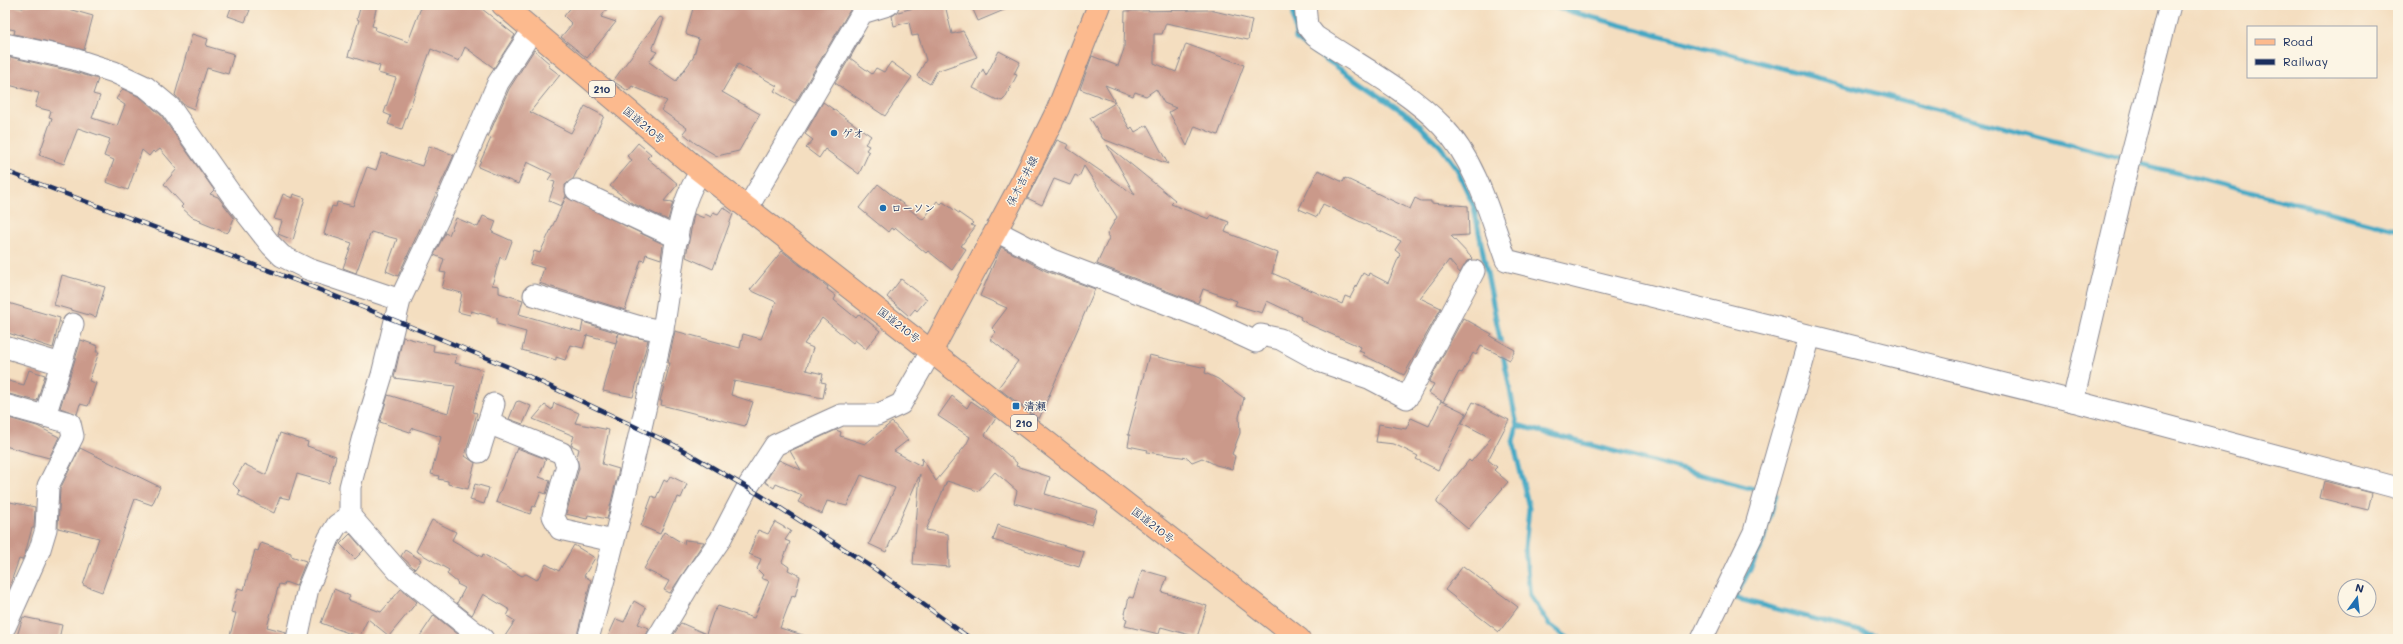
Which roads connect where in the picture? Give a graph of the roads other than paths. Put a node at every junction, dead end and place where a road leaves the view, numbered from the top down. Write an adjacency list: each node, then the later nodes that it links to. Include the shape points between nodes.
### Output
1 (503, 5): 7 (main road, 国道210号 / 210)
2 (858, 5): 11 (street)
3 (888, 5): 11 (street, via 862,12)
4 (1099, 5): 12 (main road, 保木吉井線, via 1058,109)
5 (1305, 5): 19 (street, via 1307,26 1315,36 1419,106 1442,126 1461,151 1486,202 1506,260)
6 (2170, 5): 23 (street, via 2122,192)
7 (532, 31): 9 (main road, 国道210号 / 210); 16 (street, via 498,83 447,201)
8 (5, 44): 16 (street, via 74,59 114,72 146,87 170,107 231,194 282,256 308,269)
9 (702, 172): 11 (main road, 国道210号 / 210); 13 (street, via 685,204)
10 (576, 190): 13 (street)
11 (744, 205): 21 (main road, 国道210号 / 210)
12 (996, 231): 14 (street, via 1052,260 1204,318 1256,342 1261,335 1280,339 1322,362 1369,378 1407,398); 21 (main road, 保木吉井線)
13 (678, 238): 18 (street)
14 (1474, 271)
15 (534, 295): 18 (street, via 637,326)
16 (400, 300): 28 (street, via 350,487)
17 (73, 324): 22 (street)
18 (663, 331): 29 (street)
19 (1810, 336): 23 (street); 36 (street, via 1754,532)
20 (5, 347): 22 (street)
21 (932, 350): 34 (street, via 901,404 877,415 841,415 776,446 757,472 720,540); 35 (main road, 国道210号 / 210)
22 (60, 364): 25 (street)
23 (2073, 401): 27 (street)
24 (5, 405): 25 (street)
25 (45, 416): 30 (street, via 70,423 73,436 48,486 46,530 40,550)
26 (479, 452): 29 (street, via 491,414 562,453 567,465 553,516 560,529)
27 (2398, 488)
28 (350, 516): 31 (street, via 337,525 329,538 308,588); 32 (street, via 398,571)
29 (613, 541): 33 (street)
30 (5, 627)
31 (297, 639)
32 (483, 639)
33 (588, 639)
34 (657, 639)
35 (1299, 639)
36 (1702, 639)

